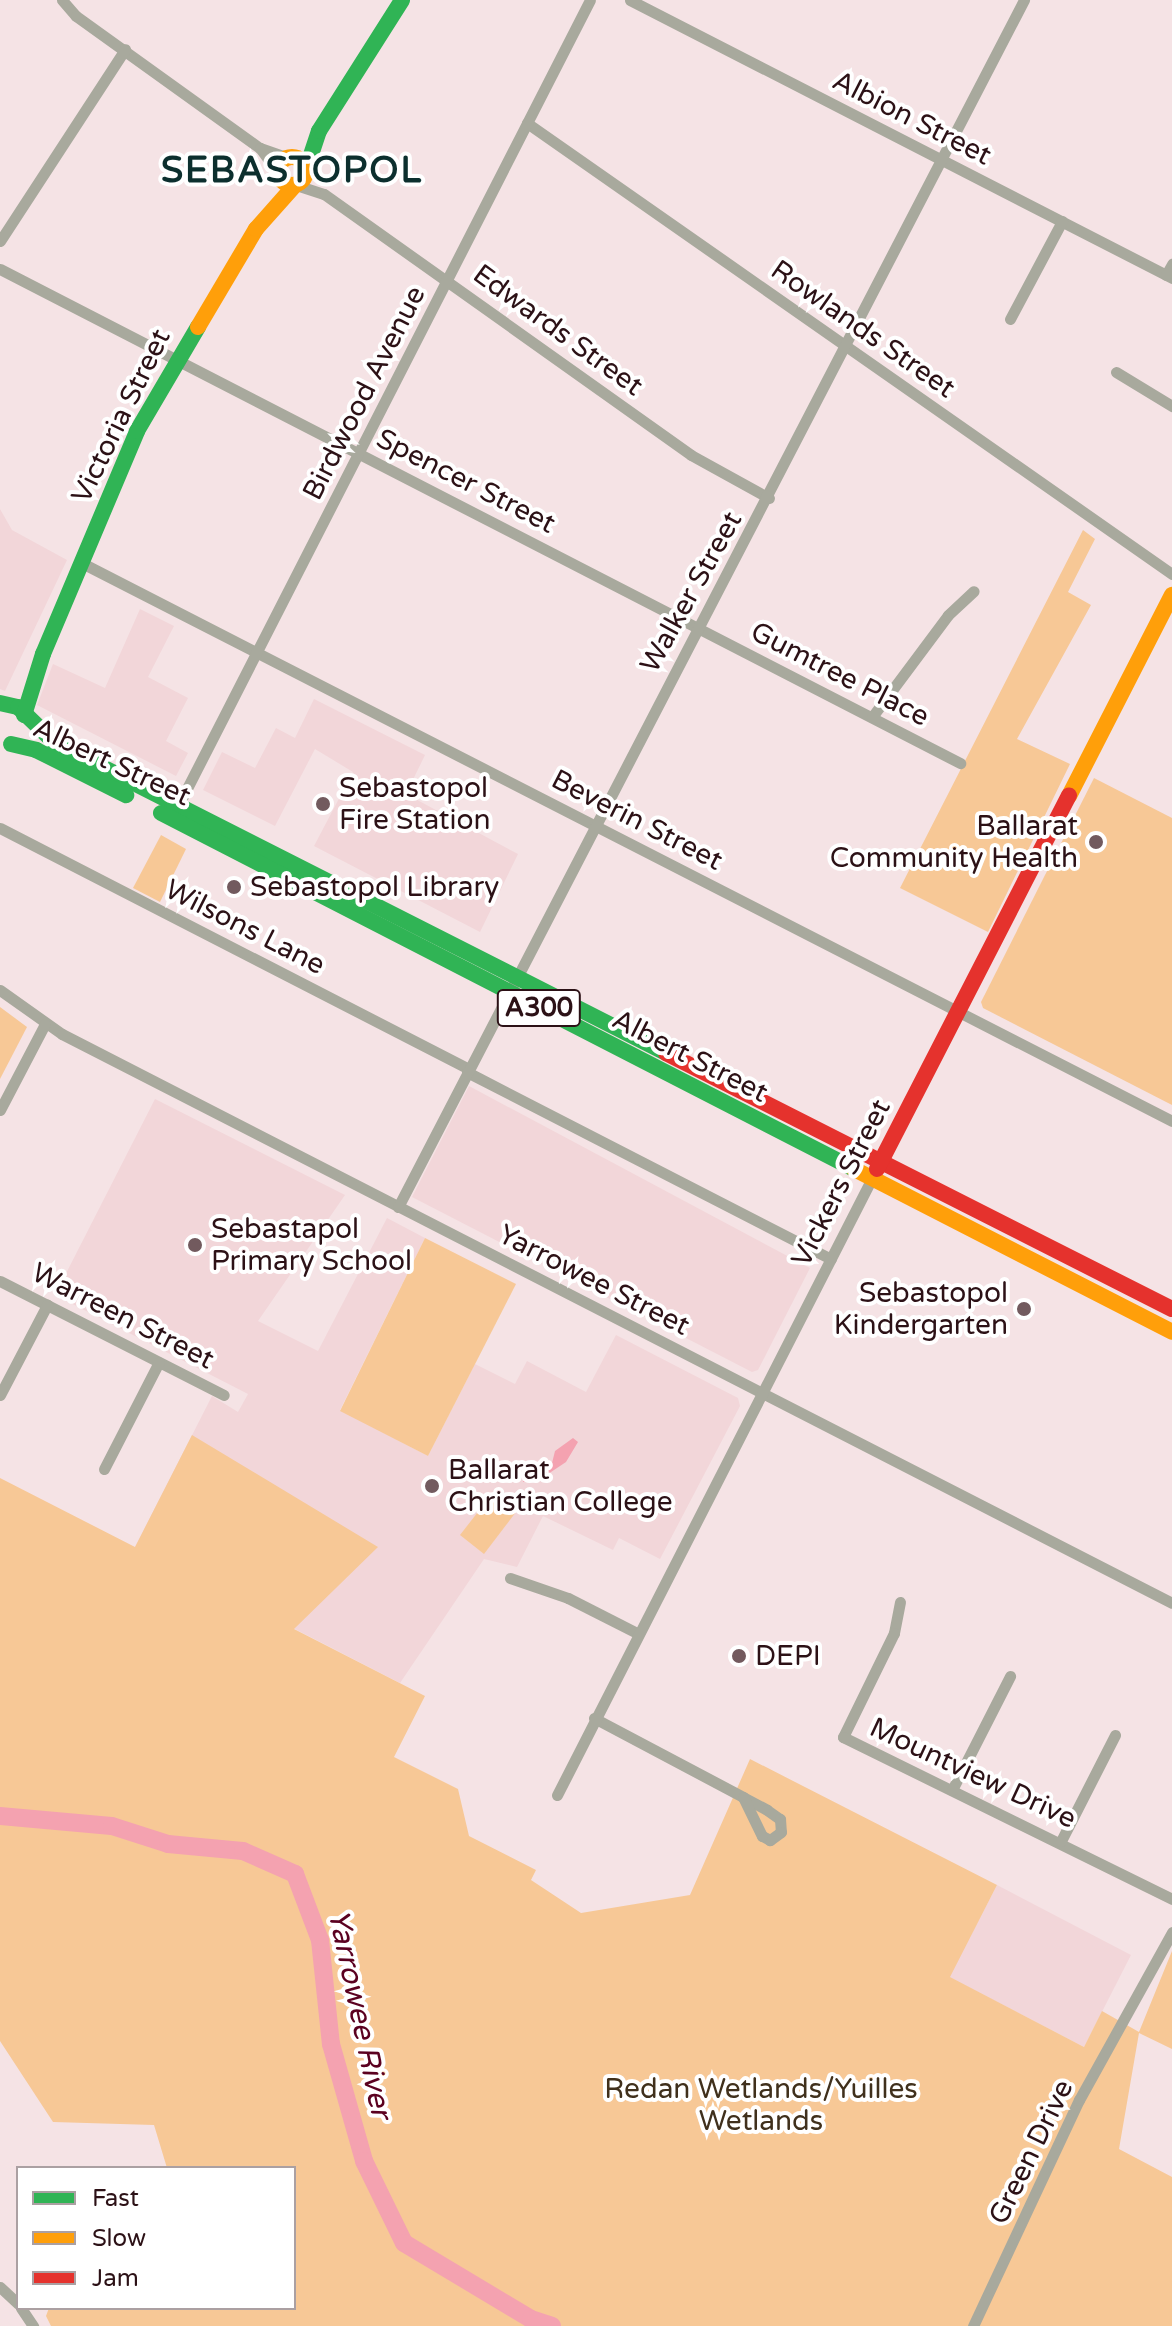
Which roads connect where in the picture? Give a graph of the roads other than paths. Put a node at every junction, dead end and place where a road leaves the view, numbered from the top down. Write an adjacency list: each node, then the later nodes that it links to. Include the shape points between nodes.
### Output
1 (62, 0): 6 (street)
2 (402, 0): 8 (main road, Victoria Street)
3 (590, 0): 7 (street, Birdwood Avenue)
4 (630, 0): 11 (street, Albion Street)
5 (1024, 0): 11 (street, Walker Street)
6 (125, 49): 9 (street); 16 (street)
7 (527, 123): 19 (street, Birdwood Avenue); 21 (street, Rowlands Street)
8 (319, 131): 10 (main road, Victoria Street); 13 (main road, Victoria Street)
9 (260, 148): 10 (street); 12 (street)
10 (290, 158): 12 (main road, Victoria Street); 13 (main road, via 301,160)
11 (942, 160): 15 (street, Albion Street); 21 (street, Walker Street)
12 (279, 175): 13 (main road); 14 (main road, Victoria Street)
13 (301, 178): 14 (main road, Victoria Street); 19 (street, Edwards Street)
14 (267, 212): 22 (main road, Victoria Street)
15 (1062, 221): 18 (street, Albion Street); 20 (street)
16 (0, 241)
17 (0, 269): 22 (street, Spencer Street)
18 (1170, 272)
19 (449, 281): 25 (street, Birdwood Avenue); 26 (street, Edwards Street, via 691,455)
20 (1010, 319)
21 (847, 347): 26 (street, Walker Street); 28 (street, Rowlands Street)
22 (174, 359): 25 (street, Spencer Street); 27 (main road, Victoria Street, via 122,461)
23 (1116, 372): 24 (street)
24 (1172, 406)
25 (359, 453): 31 (street, Spencer Street); 32 (street, Birdwood Avenue)
26 (769, 498): 31 (street, Walker Street)
27 (80, 562): 32 (street, Beverin Street); 33 (main road, Victoria Street)
28 (1172, 574)
29 (974, 591): 36 (street, via 948,615)
30 (1172, 595): 45 (main road, Vickers Street)
31 (697, 627): 36 (street, Gumtree Place); 40 (street, Walker Street)
32 (257, 652): 39 (street, Birdwood Avenue); 40 (street, Beverin Street)
33 (43, 654): 34 (main road, Victoria Street, via 18,693); 35 (main road, Victoria Street)
34 (2, 702): 35 (main road, Albert Street)
35 (24, 715): 37 (main road, Victoria Street, via 24,732); 39 (main road, Albert Street / A300, via 48,739)
36 (872, 717): 38 (street, Gumtree Place)
37 (3, 744): 44 (main road, Albert Street / A300, via 47,755)
38 (960, 763)
39 (178, 806): 42 (main road, Albert Street / A300)
40 (594, 825): 42 (street, Walker Street); 45 (street, Beverin Street)
41 (0, 828): 47 (street, Wilsons Lane)
42 (518, 974): 44 (street, Walker Street); 50 (main road, Albert Street / A300)
43 (0, 990): 46 (street, Yarrowee Street)
44 (508, 992): 47 (street, Walker Street); 51 (main road, Albert Street / A300)
45 (958, 1011): 49 (street, Beverin Street); 50 (main road, Vickers Street)
46 (45, 1024): 48 (street); 52 (street, Yarrowee Street)
47 (468, 1070): 52 (street, Walker Street); 53 (street, Wilsons Lane)
48 (0, 1110)
49 (1172, 1121)
50 (882, 1160): 51 (main road, Vickers Street); 56 (main road, Albert Street / A300)
51 (872, 1178): 53 (street, Vickers Street); 57 (main road, Albert Street / A300)
52 (398, 1207): 59 (street, Yarrowee Street)
53 (831, 1259): 59 (street, Vickers Street)
54 (0, 1281): 55 (street, Warreen Street)
55 (47, 1305): 58 (street, Warreen Street); 60 (street)
56 (1172, 1309)
57 (1172, 1332)
58 (159, 1362): 61 (street, Warreen Street); 62 (street)
59 (760, 1392): 65 (street, Yarrowee Street); 66 (street, Vickers Street)
60 (0, 1395)
61 (224, 1395)
62 (104, 1469)
63 (510, 1578): 66 (street, via 568,1598)
64 (900, 1602): 70 (street, Mountview Drive, via 894,1633 843,1737)
65 (1172, 1603)
66 (637, 1633): 68 (street, Vickers Street)
67 (1010, 1676): 70 (street)
68 (594, 1718): 71 (street, Vickers Street); 72 (street)
69 (1115, 1735): 73 (street)
70 (952, 1790): 73 (street, Mountview Drive)
71 (557, 1795)
72 (743, 1797)
73 (1061, 1841): 74 (street, Mountview Drive)
74 (1172, 1899)
75 (1172, 1932): 78 (street, Green Drive, via 1079,2100)
76 (0, 2287): 77 (street)
77 (16, 2302)
78 (973, 2326)

